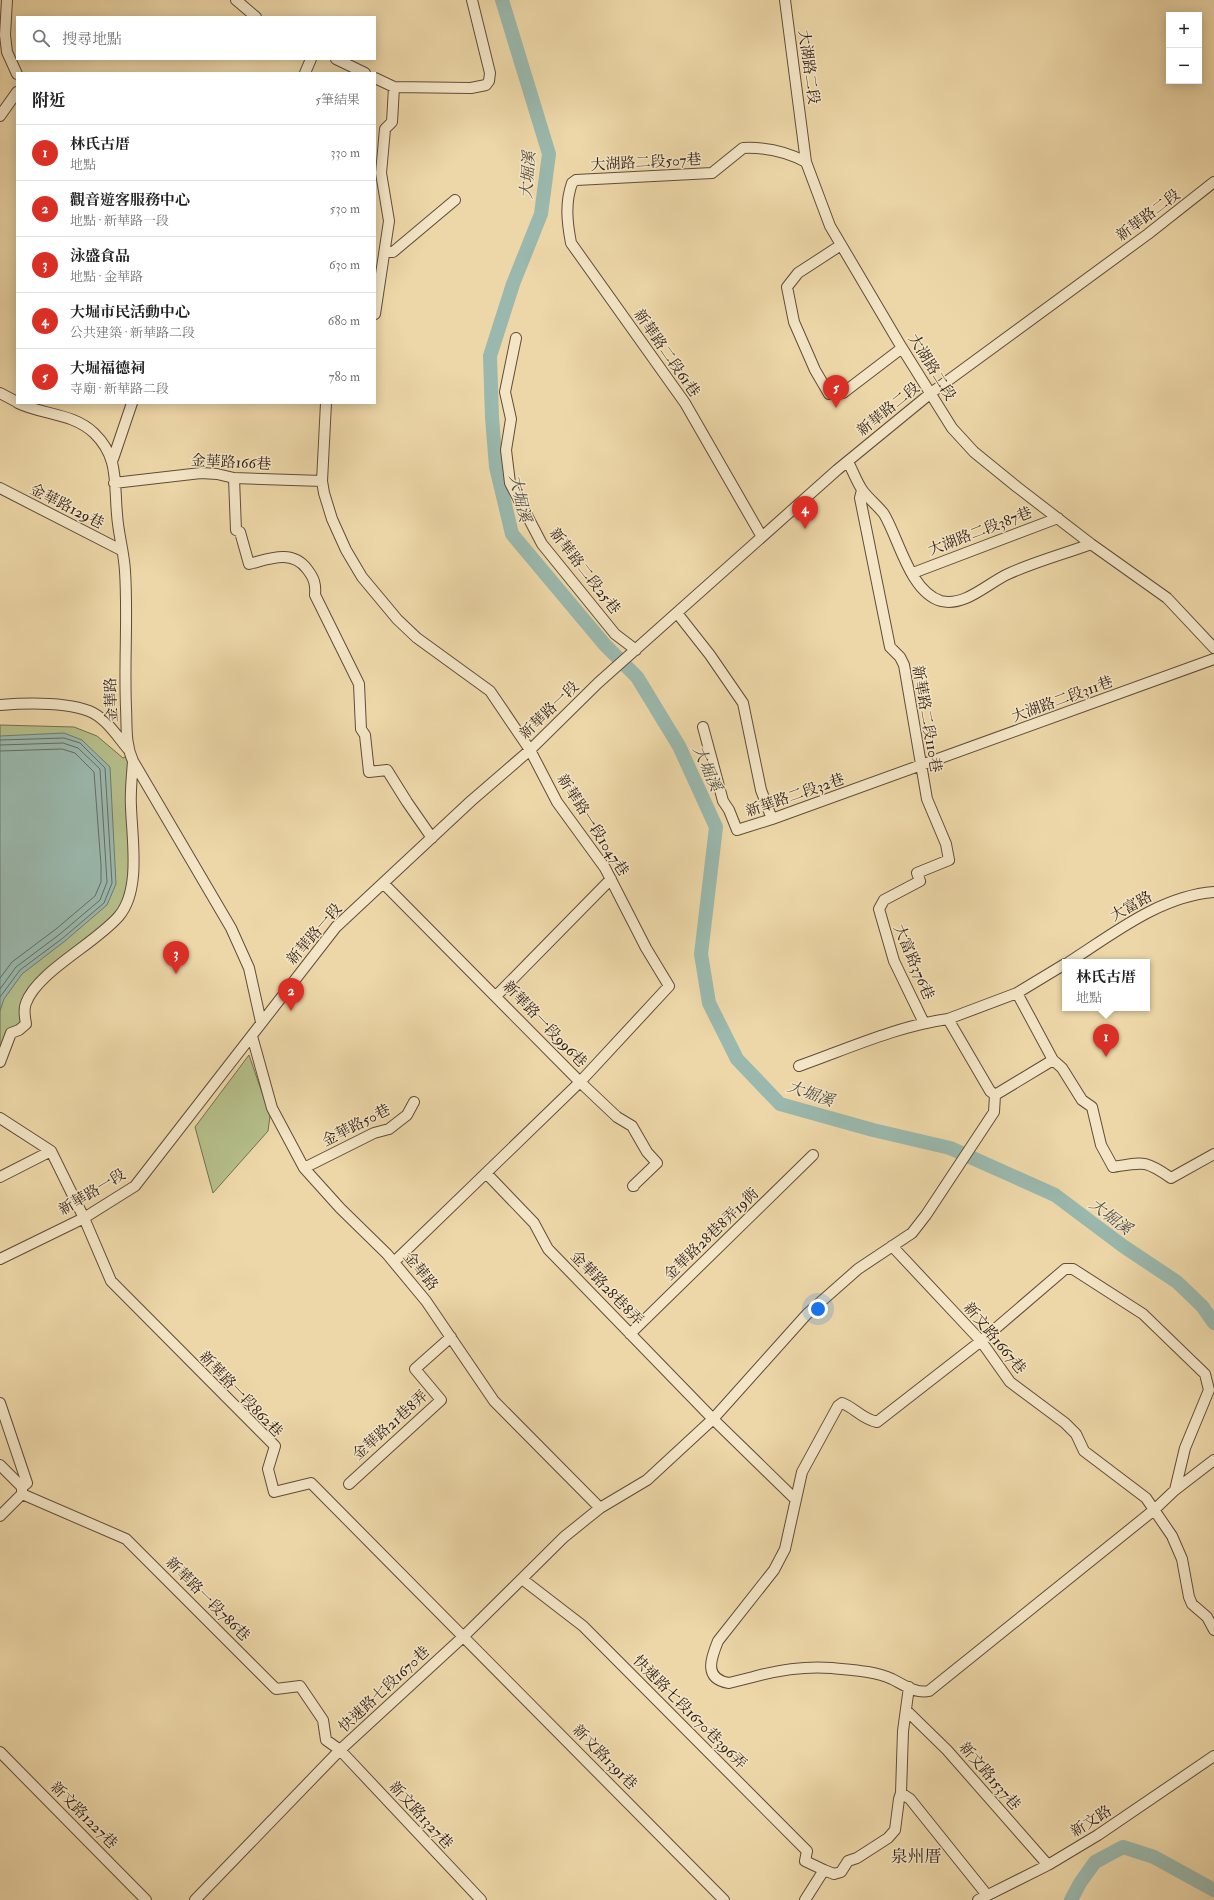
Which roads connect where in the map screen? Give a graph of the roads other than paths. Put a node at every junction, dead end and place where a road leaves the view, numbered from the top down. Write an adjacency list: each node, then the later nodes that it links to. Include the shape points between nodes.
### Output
1 (7, 0): 8 (street, via 7,52)
2 (236, 0): 5 (street)
3 (472, 0): 12 (street, via 490,73 486,85 471,88)
4 (785, 0): 15 (street, 大湖路二段)
5 (255, 16)
6 (311, 60): 9 (street)
7 (338, 60): 10 (street)
8 (16, 72)
9 (305, 72)
10 (363, 72)
11 (376, 78): 12 (street)
12 (394, 87): 20 (street, via 392,122 385,129 381,173 389,221)
13 (16, 93): 14 (street)
14 (0, 116)
15 (806, 162): 17 (street, 大湖路二段507巷, via 768,149 743,148 712,173 576,180); 19 (street, 大湖路二段, via 830,226)
16 (1214, 182): 25 (street, 新華路二段, via 1148,234)
17 (572, 183): 39 (street, 新華路二段61巷, via 566,219 571,243 685,403)
18 (455, 200): 20 (street, via 393,252)
19 (841, 245): 23 (street, 大湖路二段); 23 (street, via 798,273 787,287 794,322 828,394 843,393)
20 (386, 252): 21 (street)
21 (376, 308)
22 (516, 338): 45 (street, 新華路二段25巷, via 505,392 511,419 506,450 510,483 542,544 615,634)
23 (902, 348): 25 (street, 大湖路二段)
24 (0, 393): 26 (street, 金華路)
25 (931, 393): 32 (street, 新華路二段); 38 (street, 大湖路二段, via 952,428 974,452)
26 (16, 402)
27 (24, 404): 30 (street, 金華路)
28 (132, 404): 31 (street)
29 (326, 404): 34 (street, 新華路一段1047巷)
30 (42, 407): 31 (street, 金華路, via 92,431 104,444)
31 (113, 460): 35 (street, 金華路)
32 (848, 462): 37 (street); 39 (street, 新華路二段)
33 (234, 478): 34 (street, 金華路166巷); 35 (street, 金華路166巷, via 201,473); 54 (street, via 236,530 240,532 244,542 249,564 269,558 292,558 304,566 311,575 315,581 315,595 359,684 361,729 365,735 369,772 387,770)
34 (322, 482): 50 (street, 新華路一段1047巷, via 332,519 362,577 397,619 417,638 490,691)
35 (114, 483): 41 (street, 金華路)
36 (0, 488): 41 (street, 金華路129巷)
37 (862, 490): 42 (street, via 884,514 894,539); 52 (street, 新華路二段110巷, via 860,498 890,647 904,665)
38 (1058, 518): 40 (street, 大湖路二段); 42 (street, 大湖路二段387巷)
39 (762, 537): 43 (street, 新華路二段)
40 (1091, 544): 42 (street, via 1007,574 972,596 957,600 942,601 928,594); 44 (street, 大湖路二段, via 1167,598)
41 (121, 550): 49 (street, 金華路, via 125,570)
42 (913, 573)
43 (677, 613): 45 (street, 新華路二段); 53 (street, via 710,654 743,704 761,790)
44 (1214, 648)
45 (636, 650): 50 (street, 新華路一段)
46 (1214, 660): 52 (street, 大湖路二段311巷)
47 (0, 705): 49 (street, via 63,705 90,711 111,727)
48 (703, 727): 53 (street, 新華路二段32巷, via 723,801 737,830)
49 (128, 749): 51 (street, 金華路)
50 (530, 750): 54 (street, 新華路一段); 56 (street, 新華路一段1047巷, via 557,802)
51 (133, 761): 64 (street, 金華路, via 231,928 249,968); 68 (street, via 130,805 133,868 128,902 119,916 92,941 42,979 25,1004 26,1024 11,1033)
52 (920, 766): 53 (street, 新華路二段32巷); 55 (street, 新華路二段110巷, via 927,799 946,844)
53 (772, 819)
54 (432, 838): 57 (street, 新華路一段)
55 (949, 860): 65 (street, 大富路376巷, via 917,873 920,881 884,900 879,909 894,961)
56 (611, 879): 62 (street); 70 (street, 新華路一段1047巷, via 646,948 669,986)
57 (383, 883): 62 (street, 新華路一段996巷); 64 (street, 新華路一段, via 336,927)
58 (1214, 892): 59 (street, 大富路, via 1196,893 1157,908 1122,927)
59 (1074, 959)
60 (1062, 966): 61 (street)
61 (1018, 993): 63 (street); 67 (street)
62 (496, 996): 70 (street, 新華路一段996巷)
63 (948, 1019): 65 (street); 71 (street)
64 (261, 1022): 66 (street, 新華路一段)
65 (924, 1023): 69 (street)
66 (252, 1036): 77 (street, 金華路, via 272,1108); 81 (street, 新華路一段, via 135,1186)
67 (1053, 1060): 71 (street); 75 (street, via 1062,1068 1082,1100 1092,1106 1101,1145 1113,1167 1140,1163 1153,1165 1171,1178)
68 (0, 1062)
69 (799, 1066)
70 (580, 1082): 78 (street); 80 (street, 新華路一段996巷, via 617,1117 632,1126 647,1152 657,1163)
71 (994, 1095): 82 (street, 快速路七段1670巷, via 994,1112 950,1180 912,1233)
72 (414, 1102): 77 (street, 金華路50巷, via 407,1115 389,1129 374,1133)
73 (0, 1118): 74 (street)
74 (51, 1151): 79 (street); 81 (street)
75 (1214, 1154)
76 (813, 1155): 85 (street, 金華路28巷8弄19衖)
77 (304, 1168): 84 (street, 金華路)
78 (486, 1173): 84 (street); 85 (street, 金華路28巷8弄, via 534,1223 548,1249)
79 (0, 1177)
80 (634, 1186)
81 (84, 1218): 83 (street, 新華路一段); 101 (street, 新華路一段862巷, via 111,1281 275,1446 268,1469 274,1492 311,1483)
82 (892, 1246): 87 (street, 新文路1667巷); 89 (street, 快速路七段1670巷, via 858,1269 807,1314)
83 (0, 1259)
84 (394, 1262): 86 (street, 金華路, via 426,1301)
85 (630, 1334): 89 (street, 金華路28巷8弄)
86 (450, 1337): 92 (street, 金華路21巷8弄, via 415,1369 441,1400); 96 (street, 金華路, via 494,1401)
87 (981, 1341): 93 (street, via 1066,1269 1073,1269 1143,1314 1205,1374 1209,1390 1185,1448); 95 (street, via 877,1422 863,1418 847,1405 838,1406 802,1472); 97 (street, 新文路1667巷, via 1010,1382 1065,1424 1076,1434 1084,1451 1146,1498)
88 (0, 1403): 94 (street, via 27,1483)
89 (713, 1419): 95 (street, 金華路28巷8弄); 96 (street, 快速路七段1670巷, via 647,1480)
90 (1214, 1460): 93 (street)
91 (0, 1465): 94 (street, 新華路一段786巷)
92 (349, 1484)
93 (1174, 1490): 97 (street)
94 (22, 1491): 98 (street); 104 (street, 新華路一段786巷, via 126,1539 276,1690 300,1686 322,1720 326,1740)
95 (795, 1500): 102 (street, via 794,1516 785,1549 774,1570 718,1641 713,1653 712,1674 729,1683 784,1671 826,1668 876,1674)
96 (600, 1508): 99 (street, 快速路七段1670巷, via 564,1537)
97 (1154, 1510): 100 (street, 新文路1667巷, via 1172,1536 1182,1559 1192,1604 1207,1617); 102 (street, via 929,1691)
98 (0, 1516)
99 (522, 1580): 101 (street, 快速路七段1670巷); 109 (street, 快速路七段1670巷396弄, via 583,1626 807,1851 805,1861)
100 (1214, 1630)
101 (464, 1636): 104 (street, 快速路七段1670巷); 114 (street, 新文路1391巷)
102 (909, 1688): 103 (street)
103 (906, 1710): 107 (street); 108 (street, 新文路1537巷, via 948,1750)
104 (340, 1750): 112 (street, 快速路七段1670巷); 113 (street, 新文路1327巷)
105 (0, 1752): 111 (street, 新文路1227巷)
106 (1214, 1756): 108 (street, 新文路, via 1098,1835)
107 (901, 1794): 109 (street, via 895,1830 888,1838 848,1861 841,1872 834,1874); 110 (street, via 910,1799)
108 (1048, 1864): 110 (street, 新文路)
109 (824, 1870): 115 (street)
110 (983, 1898)
111 (146, 1900)
112 (195, 1900)
113 (481, 1900)
114 (724, 1900)
115 (805, 1900)

